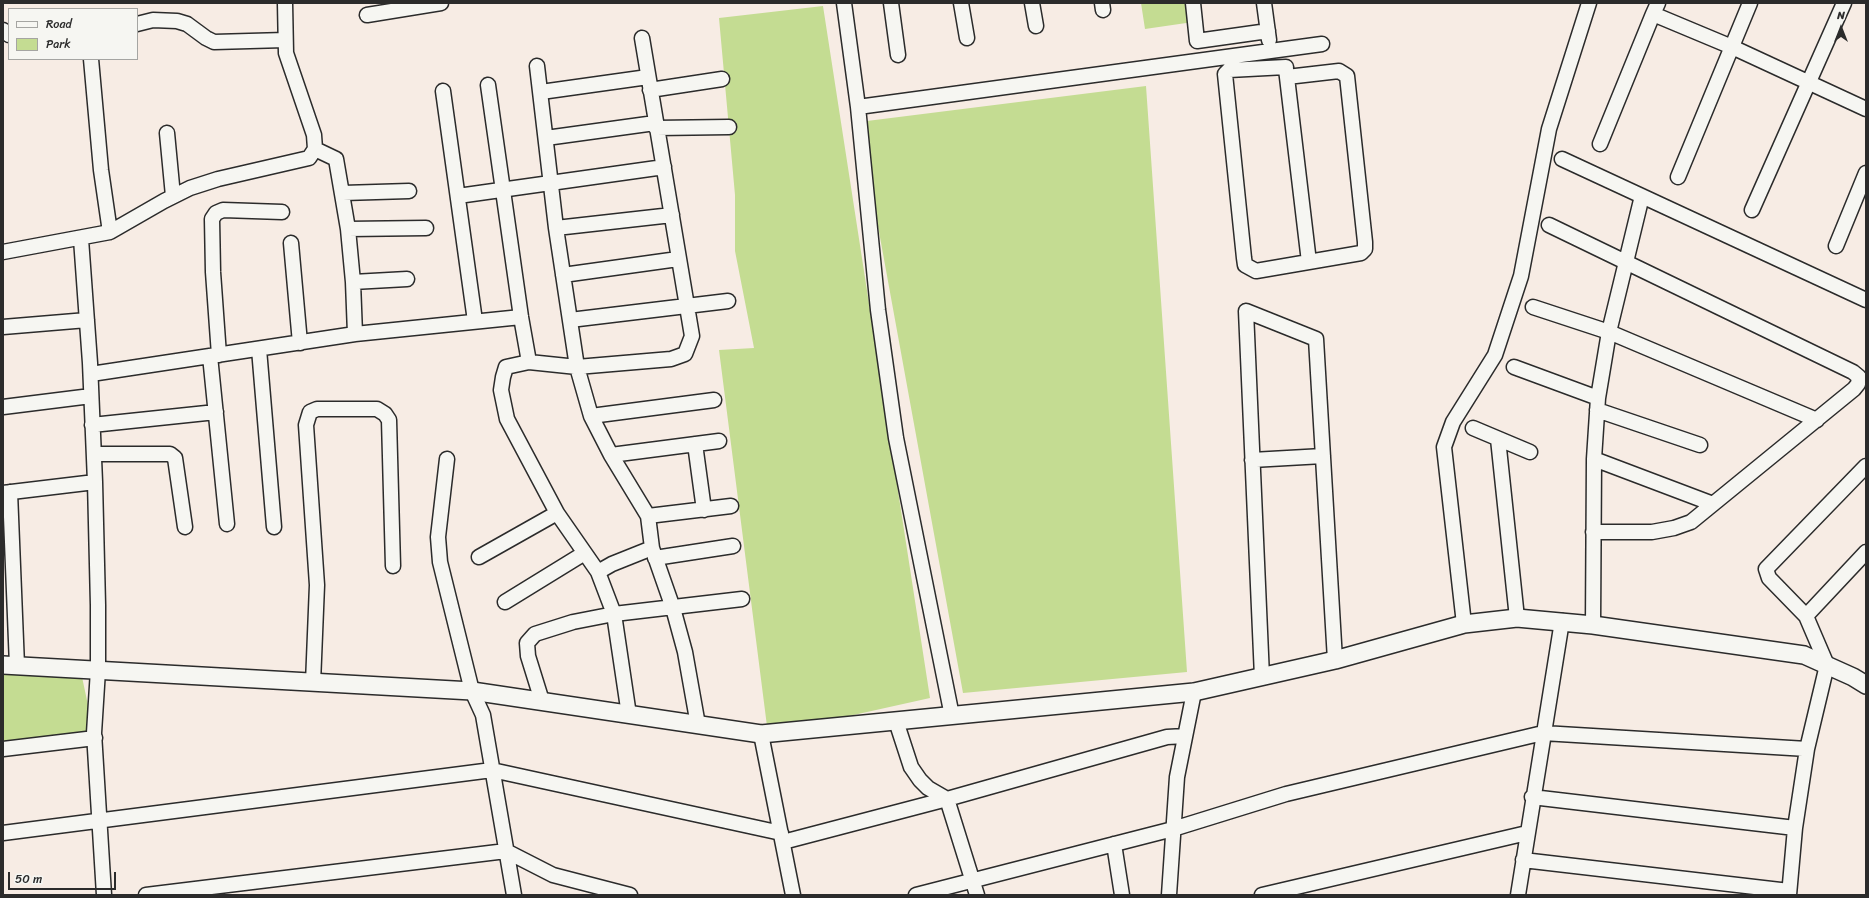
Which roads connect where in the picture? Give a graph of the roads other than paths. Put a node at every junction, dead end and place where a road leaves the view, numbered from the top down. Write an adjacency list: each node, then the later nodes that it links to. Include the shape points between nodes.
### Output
1 (285, 3): 19 (street)
2 (441, 3): 13 (street)
3 (844, 3): 33 (street)
4 (891, 3): 23 (street)
5 (961, 3): 18 (street)
6 (1032, 3): 15 (street)
7 (1193, 3): 16 (street, via 1198,41)
8 (1264, 3): 16 (street)
9 (1589, 3): 134 (street, via 1548,129 1521,276 1495,355 1453,422 1444,447)
10 (1750, 3): 21 (street)
11 (1844, 3): 28 (street)
12 (1656, 9): 21 (street); 39 (street)
13 (367, 15)
14 (138, 24): 19 (street, via 153,20 177,20 214,42)
15 (1036, 26)
16 (1268, 31): 22 (street)
17 (642, 38): 29 (street)
18 (967, 38)
19 (285, 40): 40 (street, via 286,53 314,135)
20 (1322, 44): 22 (street)
21 (1732, 47): 28 (street); 44 (street)
22 (1277, 50): 26 (street); 33 (street)
23 (898, 55)
24 (91, 60): 59 (street, via 101,170)
25 (537, 66): 32 (street)
26 (1286, 72): 66 (street); 66 (street, via 1339,70 1349,80 1365,248 1362,253); 66 (street, via 1229,70 1225,74 1245,266 1256,271)
27 (722, 79): 29 (street)
28 (1808, 82): 34 (street); 52 (street)
29 (649, 83): 32 (street); 35 (street)
30 (488, 85): 46 (street)
31 (443, 91): 50 (street)
32 (540, 92): 38 (street)
33 (858, 107): 147 (street, via 878,310 896,438)
34 (1866, 109)
35 (656, 126): 36 (street); 38 (street); 42 (street)
36 (729, 127)
37 (167, 133): 49 (street)
38 (546, 138): 45 (street)
39 (1600, 144)
40 (314, 149): 48 (street, via 336,158); 49 (street, via 309,158 218,179)
41 (1562, 158): 51 (street)
42 (664, 167): 45 (street); 54 (street)
43 (1866, 174): 62 (street)
44 (1678, 177)
45 (551, 184): 46 (street); 57 (street)
46 (503, 190): 50 (street); 74 (street)
47 (409, 191): 48 (street)
48 (343, 194): 58 (street)
49 (173, 196): 59 (street)
50 (458, 196): 77 (street)
51 (1642, 196): 65 (street); 70 (street)
52 (1752, 210)
53 (282, 212): 83 (street, via 223,210 216,213 212,219)
54 (672, 215): 57 (street); 64 (street)
55 (1549, 225): 65 (street)
56 (426, 228): 58 (street)
57 (556, 228): 67 (street)
58 (348, 229): 69 (street)
59 (110, 232): 60 (street)
60 (80, 239): 63 (street); 75 (street)
61 (291, 244): 81 (street)
62 (1836, 246)
63 (3, 252)
64 (678, 259): 67 (street); 72 (street)
65 (1625, 260): 79 (street); 94 (street, via 1859,376 1854,389)
66 (1310, 262)
67 (563, 275): 76 (street)
68 (408, 279): 69 (street)
69 (353, 282): 80 (street)
70 (1866, 300)
71 (728, 301): 72 (street)
72 (686, 306): 76 (street); 85 (street, via 692,336 686,354 671,359)
73 (1533, 307): 79 (street)
74 (521, 317): 77 (street); 84 (street)
75 (87, 320): 78 (street); 87 (street)
76 (570, 320): 85 (street)
77 (475, 322): 80 (street)
78 (3, 327)
79 (1609, 332): 90 (street); 94 (street)
80 (356, 334): 81 (street)
81 (300, 343): 82 (street)
82 (258, 349): 83 (street); 118 (street)
83 (215, 355): 87 (street); 92 (street)
84 (529, 362): 85 (street); 114 (street, via 506,367 501,390 507,419)
85 (578, 367): 93 (street)
86 (1514, 367): 90 (street)
87 (90, 374): 88 (street)
88 (91, 396): 91 (street); 95 (street)
89 (714, 400): 93 (street)
90 (1598, 404): 100 (street); 106 (street)
91 (3, 407)
92 (216, 412): 95 (street); 116 (street)
93 (591, 416): 103 (street)
94 (1817, 420): 111 (street)
95 (92, 425): 102 (street)
96 (1473, 428): 97 (street)
97 (1498, 439): 101 (street); 132 (street)
98 (719, 441): 99 (street)
99 (695, 444): 103 (street); 113 (street)
100 (1700, 445)
101 (1530, 452)
102 (94, 454): 109 (street); 117 (street, via 170,454 175,458)
103 (611, 455): 115 (street)
104 (1323, 456): 107 (street); 107 (street, via 1316,339 1246,311); 136 (street)
105 (447, 459): 143 (street, via 438,537 440,562)
106 (1594, 459): 111 (street); 119 (street)
107 (1252, 460): 140 (street)
108 (1866, 466): 131 (street, via 1766,569 1769,578)
109 (95, 482): 110 (street); 139 (street)
110 (6, 492): 137 (street)
111 (1713, 504): 119 (street, via 1691,522 1674,528 1652,532)
112 (731, 506): 113 (street)
113 (704, 510): 115 (street)
114 (557, 513): 123 (street); 124 (street)
115 (648, 516): 122 (street)
116 (227, 524)
117 (185, 527)
118 (274, 527)
119 (1593, 532): 135 (street)
120 (733, 546): 122 (street)
121 (1866, 552): 131 (street)
122 (653, 553): 126 (street, via 612,564); 129 (street)
123 (584, 554): 126 (street); 128 (street)
124 (479, 557)
125 (393, 566): 141 (street, via 389,420 377,409 316,409 310,412 306,425 317,585)
126 (598, 572): 130 (street)
127 (742, 599): 129 (street)
128 (505, 602)
129 (673, 608): 130 (street); 149 (street, via 686,652)
130 (614, 614): 145 (street, via 573,622 535,634 527,643 528,656); 146 (street)
131 (1806, 616): 138 (street)
132 (1517, 618): 133 (street); 134 (street)
133 (1562, 621): 135 (street); 150 (street)
134 (1464, 624): 136 (street)
135 (1593, 625): 138 (street, via 1804,656)
136 (1335, 660): 140 (street)
137 (10, 665): 139 (street)
138 (1827, 665): 142 (street, via 1853,676); 154 (street)
139 (98, 670): 141 (street); 153 (street)
140 (1262, 677): 144 (street)
141 (313, 682): 143 (street)
142 (1866, 685)
143 (472, 691): 145 (street); 156 (street, via 483,715)
144 (1194, 692): 147 (street); 152 (street)
145 (542, 701): 146 (street)
146 (629, 715): 149 (street)
147 (952, 716): 148 (street)
148 (896, 721): 151 (street); 158 (street, via 911,767 928,788)
149 (698, 725): 151 (street)
150 (1543, 732): 154 (street); 157 (street); 161 (street, via 1286,794)
151 (761, 734): 164 (street)
152 (1185, 736): 158 (street, via 1167,737); 161 (street, via 1177,777)
153 (95, 738): 155 (street); 159 (street)
154 (1807, 748): 160 (street)
155 (3, 749)
156 (492, 770): 159 (street); 164 (street); 166 (street)
157 (1532, 797): 160 (street); 163 (street)
158 (947, 799): 164 (street); 168 (street)
159 (100, 820): 162 (street); 170 (street)
160 (1795, 828): 169 (street)
161 (1173, 829): 165 (street); 178 (street)
162 (3, 832)
163 (1527, 833): 167 (street); 179 (street)
164 (782, 837): 174 (street)
165 (1114, 844): 168 (street); 177 (street)
166 (506, 851): 171 (street); 172 (street); 173 (street, via 553,875)
167 (1523, 860): 169 (street); 180 (street)
168 (972, 881): 175 (street); 176 (street)
169 (1789, 893)
170 (104, 895)
171 (146, 895)
172 (514, 895)
173 (630, 895)
174 (794, 895)
175 (916, 895)
176 (976, 895)
177 (1122, 895)
178 (1169, 895)
179 (1262, 895)
180 (1518, 895)

